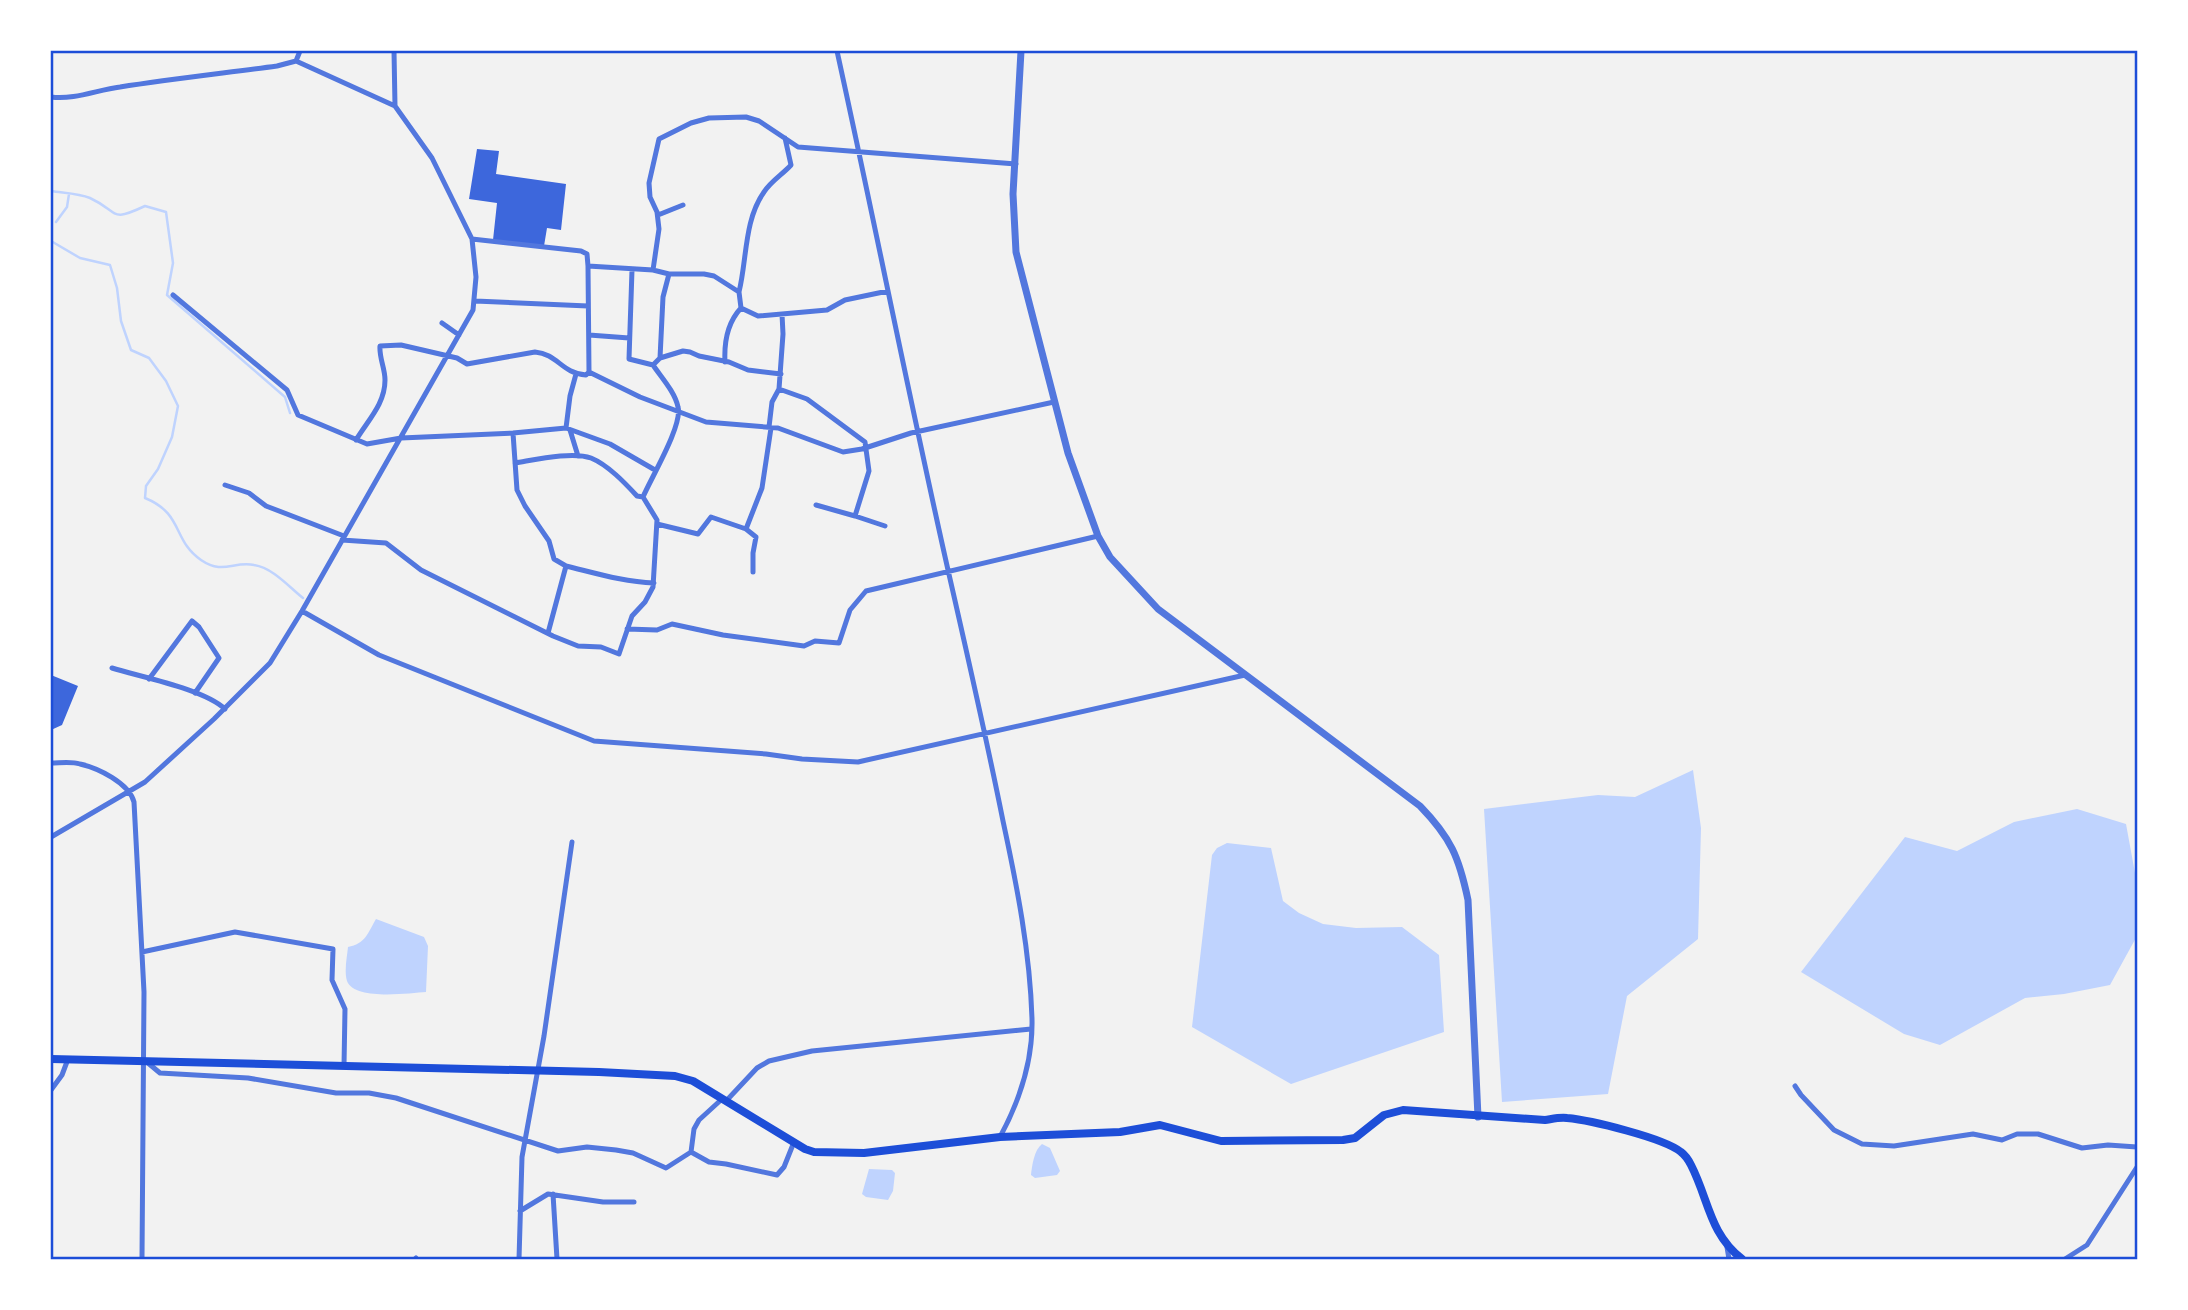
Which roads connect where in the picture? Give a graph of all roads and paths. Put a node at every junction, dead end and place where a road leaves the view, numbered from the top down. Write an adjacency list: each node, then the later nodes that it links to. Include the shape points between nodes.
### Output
1 (300, 51): 5 (street)
2 (394, 51): 7 (street)
3 (837, 51): 9 (street)
4 (1021, 51): 10 (street)
5 (296, 61): 6 (street, via 71,97); 7 (street)
6 (51, 96)
7 (395, 106): 13 (street, via 432,158)
8 (785, 138): 9 (street, via 798,147); 12 (street, via 746,117 709,118 663,136 649,183); 19 (street, via 791,165 757,204)
9 (859, 152): 10 (street); 18 (street)
10 (1016, 164): 37 (street, via 1016,252)
11 (683, 205): 12 (street)
12 (657, 215): 16 (street)
13 (472, 239): 14 (street, via 581,251 587,254); 21 (street)
14 (588, 267): 15 (street); 22 (street)
15 (632, 270): 16 (street); 28 (street)
16 (653, 270): 17 (street)
17 (669, 274): 19 (street, via 714,276); 30 (street, via 663,297)
18 (888, 291): 24 (street, via 845,300 827,310); 41 (street)
19 (739, 292): 23 (street)
20 (173, 295): 44 (street, via 287,390 298,415)
21 (475, 301): 22 (street); 26 (street)
22 (588, 306): 27 (street)
23 (741, 308): 24 (street, via 758,316); 31 (street, via 728,332)
24 (782, 314): 35 (street)
25 (442, 323): 26 (street)
26 (459, 335): 29 (street)
27 (589, 335): 28 (street); 33 (street)
28 (629, 338): 32 (street, via 628,359)
29 (446, 356): 34 (street, via 467,363 545,353); 43 (street); 44 (street, via 401,345 380,346 384,394)
30 (660, 358): 31 (street, via 683,351); 32 (street)
31 (725, 362): 35 (street)
32 (653, 365): 38 (street)
33 (589, 372): 34 (street); 38 (street)
34 (576, 374): 40 (street)
35 (781, 374): 36 (street)
36 (779, 389): 39 (street, via 772,402); 45 (street, via 807,399)
37 (1054, 402): 41 (street); 56 (street)
38 (680, 412): 39 (street, via 706,422); 48 (street)
39 (770, 428): 45 (street, via 843,452); 55 (street, via 762,488)
40 (568, 429): 42 (street); 46 (street); 48 (street, via 610,444)
41 (918, 431): 45 (street); 59 (street)
42 (513, 433): 43 (street); 47 (street)
43 (401, 438): 44 (street, via 367,444); 57 (street)
44 (356, 440)
45 (866, 448): 52 (street, via 869,471)
46 (578, 456): 47 (street); 50 (street, via 599,463)
47 (514, 463): 58 (street, via 521,498 549,541 554,559)
48 (655, 470): 50 (street)
49 (225, 485): 57 (street)
50 (643, 497): 53 (street)
51 (816, 505): 52 (street)
52 (855, 516): 54 (street)
53 (657, 524): 55 (street, via 698,534 711,517); 61 (street)
54 (884, 526)
55 (746, 529): 60 (street, via 756,537)
56 (1098, 536): 59 (street); 66 (street, via 1158,609)
57 (343, 538): 62 (street); 64 (street, via 386,543 421,570)
58 (566, 566): 61 (street, via 628,582); 64 (street)
59 (948, 570): 63 (street, via 866,590 850,610 839,643 815,641 804,646 672,624 657,630); 70 (street)
60 (754, 572)
61 (654, 583): 63 (street)
62 (302, 611): 69 (street, via 270,663); 70 (street, via 379,655 594,741 858,762)
63 (627, 629): 64 (street, via 619,654 578,646)
64 (548, 633)
65 (112, 668): 67 (street)
66 (1245, 675): 70 (street); 85 (street, via 1420,806 1451,842 1468,900)
67 (149, 679): 68 (street); 68 (street, via 192,621 219,658)
68 (195, 693): 69 (street)
69 (225, 709): 72 (street)
70 (985, 733): 76 (street, via 1018,888)
71 (51, 763): 72 (street, via 79,763 122,783)
72 (130, 792): 73 (street); 75 (street)
73 (51, 837)
74 (572, 842): 81 (street)
75 (142, 952): 79 (street); 80 (street, via 235,932 333,949 332,980 345,1009)
76 (1031, 1029): 84 (street, via 769,1061); 86 (street, via 1022,1091)
77 (51, 1059): 78 (main road)
78 (68, 1059): 79 (main road); 83 (street)
79 (145, 1060): 80 (main road); 87 (street, via 160,1073 248,1078 396,1098); 96 (street)
80 (344, 1066): 81 (main road)
81 (536, 1070): 84 (main road, via 675,1076); 87 (street)
82 (1795, 1086): 89 (street, via 1834,1130 1862,1144 1905,1145 1973,1134 2002,1140 2038,1134 2082,1148)
83 (51, 1090)
84 (725, 1098): 88 (main road); 90 (street, via 699,1120)
85 (1478, 1116): 86 (main road, via 1403,1110 1384,1115 1354,1138 1343,1140 1221,1141 1160,1125 1120,1132); 95 (main road, via 1597,1122 1681,1152)
86 (1000, 1136): 88 (main road, via 863,1153 814,1152)
87 (526, 1140): 90 (street, via 558,1152 587,1147 633,1153 666,1168); 94 (street)
88 (794, 1142): 90 (street, via 777,1175 719,1165)
89 (2137, 1147)
90 (691, 1152)
91 (2137, 1167): 101 (street, via 2087,1245)
92 (553, 1194): 93 (street); 94 (street); 98 (street)
93 (635, 1202)
94 (520, 1211): 97 (street)
95 (1727, 1247): 99 (street); 100 (main road)
96 (142, 1259)
97 (519, 1259)
98 (557, 1259)
99 (1729, 1259)
100 (1742, 1259)
101 (2065, 1259)

